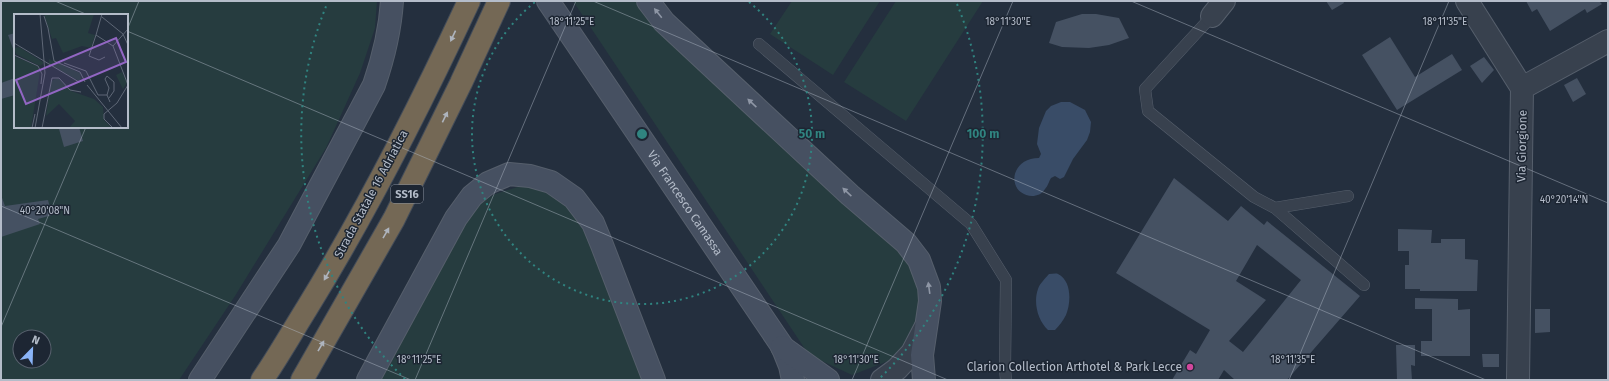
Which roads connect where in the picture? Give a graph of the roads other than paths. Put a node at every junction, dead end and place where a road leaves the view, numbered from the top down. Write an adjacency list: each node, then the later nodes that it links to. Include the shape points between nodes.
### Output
1 (392, 1): 16 (street, via 391,26 374,85 289,245)
2 (469, 1): 17 (highway, Strada Statale 16 Adriatica / SS16, one-way to 17, via 370,199 326,277)
3 (499, 1): 18 (highway, SS16, one-way to 3, via 394,219)
4 (548, 1): 15 (street, Via Francesco Camassa)
5 (648, 1): 14 (street, one-way to 5, via 930,287 926,274 906,243 855,200 664,22)
6 (1467, 1): 10 (street)
7 (1218, 8): 12 (lane, via 1145,89 1148,110 1254,197)
8 (1608, 41): 10 (street)
9 (759, 44): 25 (lane, via 971,224 1006,280)
10 (1522, 88): 26 (street, Via Giorgione)
11 (1348, 196): 12 (lane)
12 (1275, 208): 13 (lane)
13 (1364, 285)
14 (926, 327): 23 (street, via 912,353); 24 (street, via 922,355)
15 (782, 346): 21 (street, Via Francesco Camassa); 22 (street, Via Francesco Camassa)
16 (200, 380)
17 (262, 380)
18 (302, 380)
19 (368, 380): 20 (street, via 456,218 472,196 488,183 509,174 551,182 574,198 593,223)
20 (654, 380)
21 (793, 380)
22 (828, 380)
23 (882, 380)
24 (924, 380)
25 (1006, 380)
26 (1518, 380)

